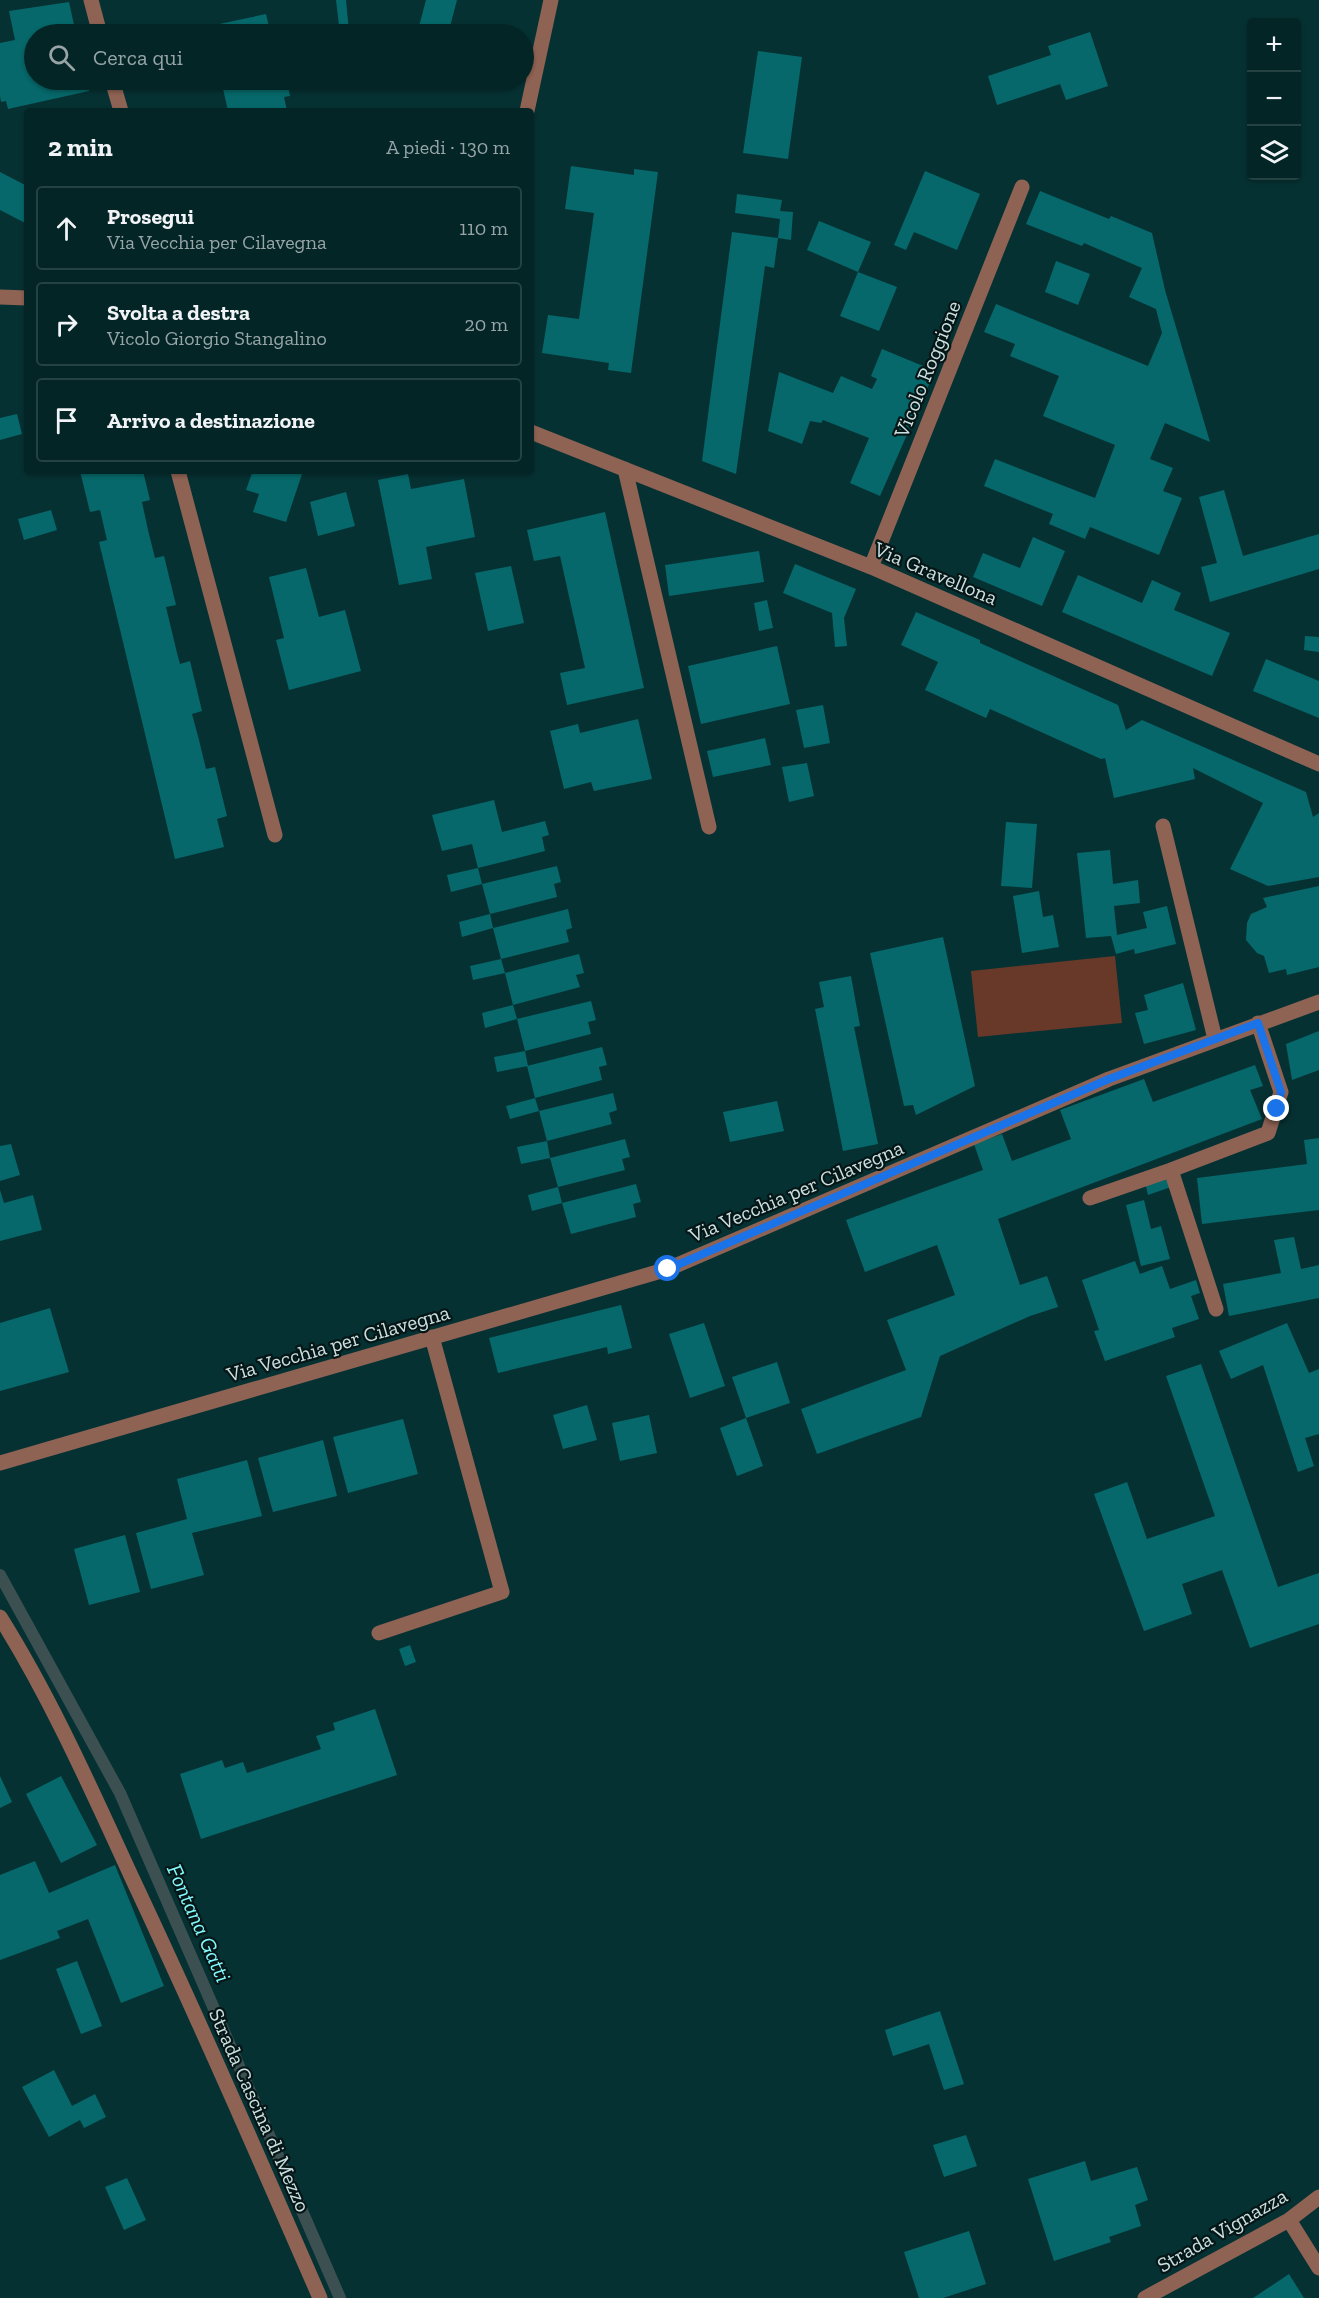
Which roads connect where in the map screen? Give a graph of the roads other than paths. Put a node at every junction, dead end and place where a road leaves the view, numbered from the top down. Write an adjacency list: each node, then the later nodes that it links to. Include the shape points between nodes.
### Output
1 (91, 0): 3 (street)
2 (551, 0): 4 (street)
3 (97, 24)
4 (534, 79)
5 (115, 90): 7 (street)
6 (532, 90): 8 (street)
7 (120, 108)
8 (528, 108)
9 (1022, 187): 15 (street, Vicolo Roggione)
10 (0, 297): 11 (street)
11 (24, 298)
12 (534, 433): 13 (street, Via Gravellona)
13 (625, 469): 15 (street, Via Gravellona); 18 (street)
14 (179, 474): 19 (street)
15 (871, 567): 16 (street, Via Gravellona)
16 (1319, 764)
17 (1163, 826): 22 (street)
18 (709, 827)
19 (274, 835)
20 (1319, 1002): 21 (street, Via Vecchia per Cilavegna)
21 (1258, 1023): 22 (street, Via Vecchia per Cilavegna); 23 (street, via 1281,1092 1268,1133)
22 (1215, 1039): 26 (street, Via Vecchia per Cilavegna, via 1109,1079 668,1269)
23 (1171, 1170): 24 (street); 25 (street)
24 (1090, 1198)
25 (1216, 1308)
26 (432, 1337): 27 (street, Via Vecchia per Cilavegna); 29 (street, via 502,1592)
27 (0, 1462)
28 (0, 1617): 33 (street, Strada Cascina di Mezzo, via 26,1658 108,1825)
29 (379, 1633)
30 (1319, 2198): 31 (street, Strada Vignazza)
31 (1289, 2220): 32 (street); 34 (street, Strada Vignazza)
32 (1319, 2268)
33 (320, 2298)
34 (1145, 2298)

